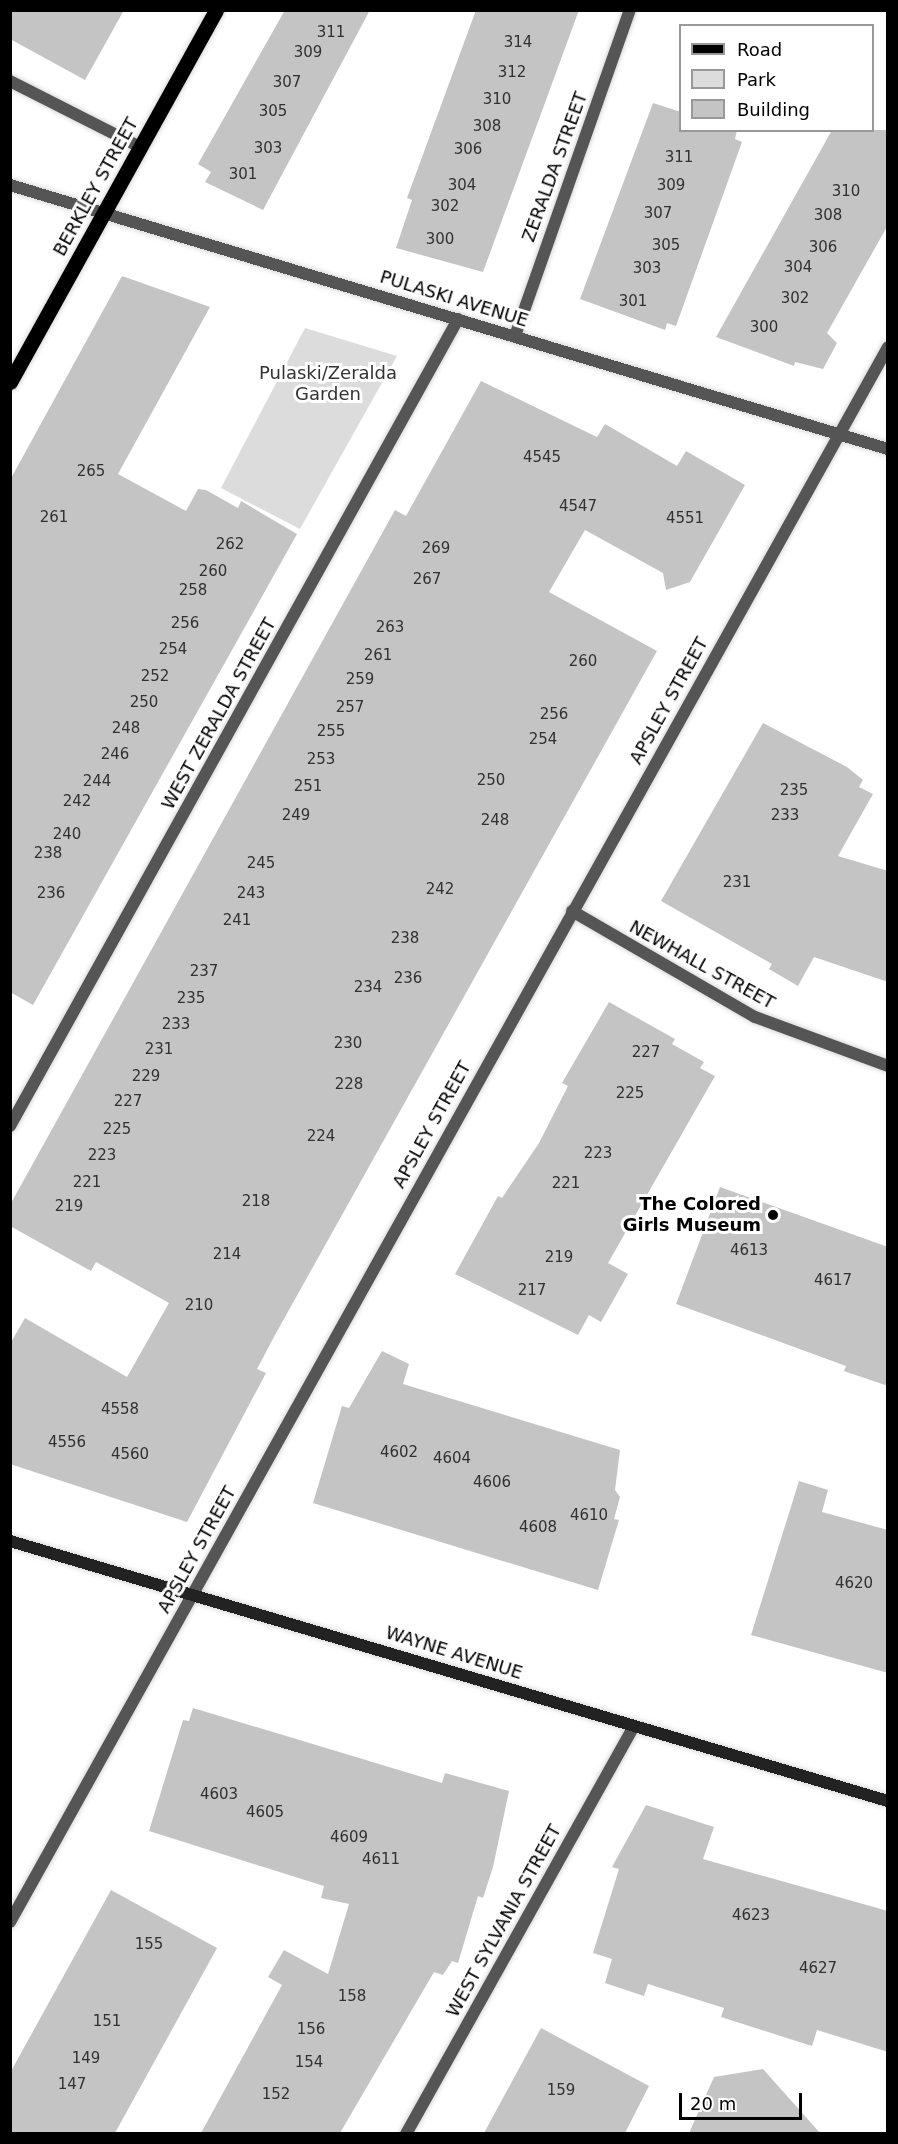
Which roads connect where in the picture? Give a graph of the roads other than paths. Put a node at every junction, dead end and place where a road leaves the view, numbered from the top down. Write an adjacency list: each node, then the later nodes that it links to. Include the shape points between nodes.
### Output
1 (216, 10): 4 (main road, BERKLEY STREET)
2 (630, 10): 8 (street, ZERALDA STREET)
3 (10, 81): 4 (street)
4 (140, 147): 6 (main road, BERKLEY STREET)
5 (10, 185): 6 (street, PULASKI AVENUE)
6 (104, 212): 7 (street, PULASKI AVENUE); 10 (main road, BERKLEY STREET)
7 (459, 320): 8 (street, PULASKI AVENUE); 15 (street, WEST ZERALDA STREET)
8 (514, 336): 11 (street, PULASKI AVENUE)
9 (888, 347): 11 (street, APSLEY STREET)
10 (10, 382)
11 (839, 435): 12 (street, PULASKI AVENUE); 13 (street, APSLEY STREET)
12 (888, 450)
13 (572, 911): 14 (street, NEWHALL STREET, via 755,1017); 17 (street, APSLEY STREET)
14 (888, 1066)
15 (10, 1126)
16 (10, 1541): 17 (main road, WAYNE AVENUE)
17 (193, 1595): 18 (main road, WAYNE AVENUE); 20 (street, APSLEY STREET)
18 (634, 1725): 19 (main road, WAYNE AVENUE); 21 (street, WEST SYLVANIA STREET)
19 (888, 1801)
20 (10, 1922)
21 (406, 2133)

